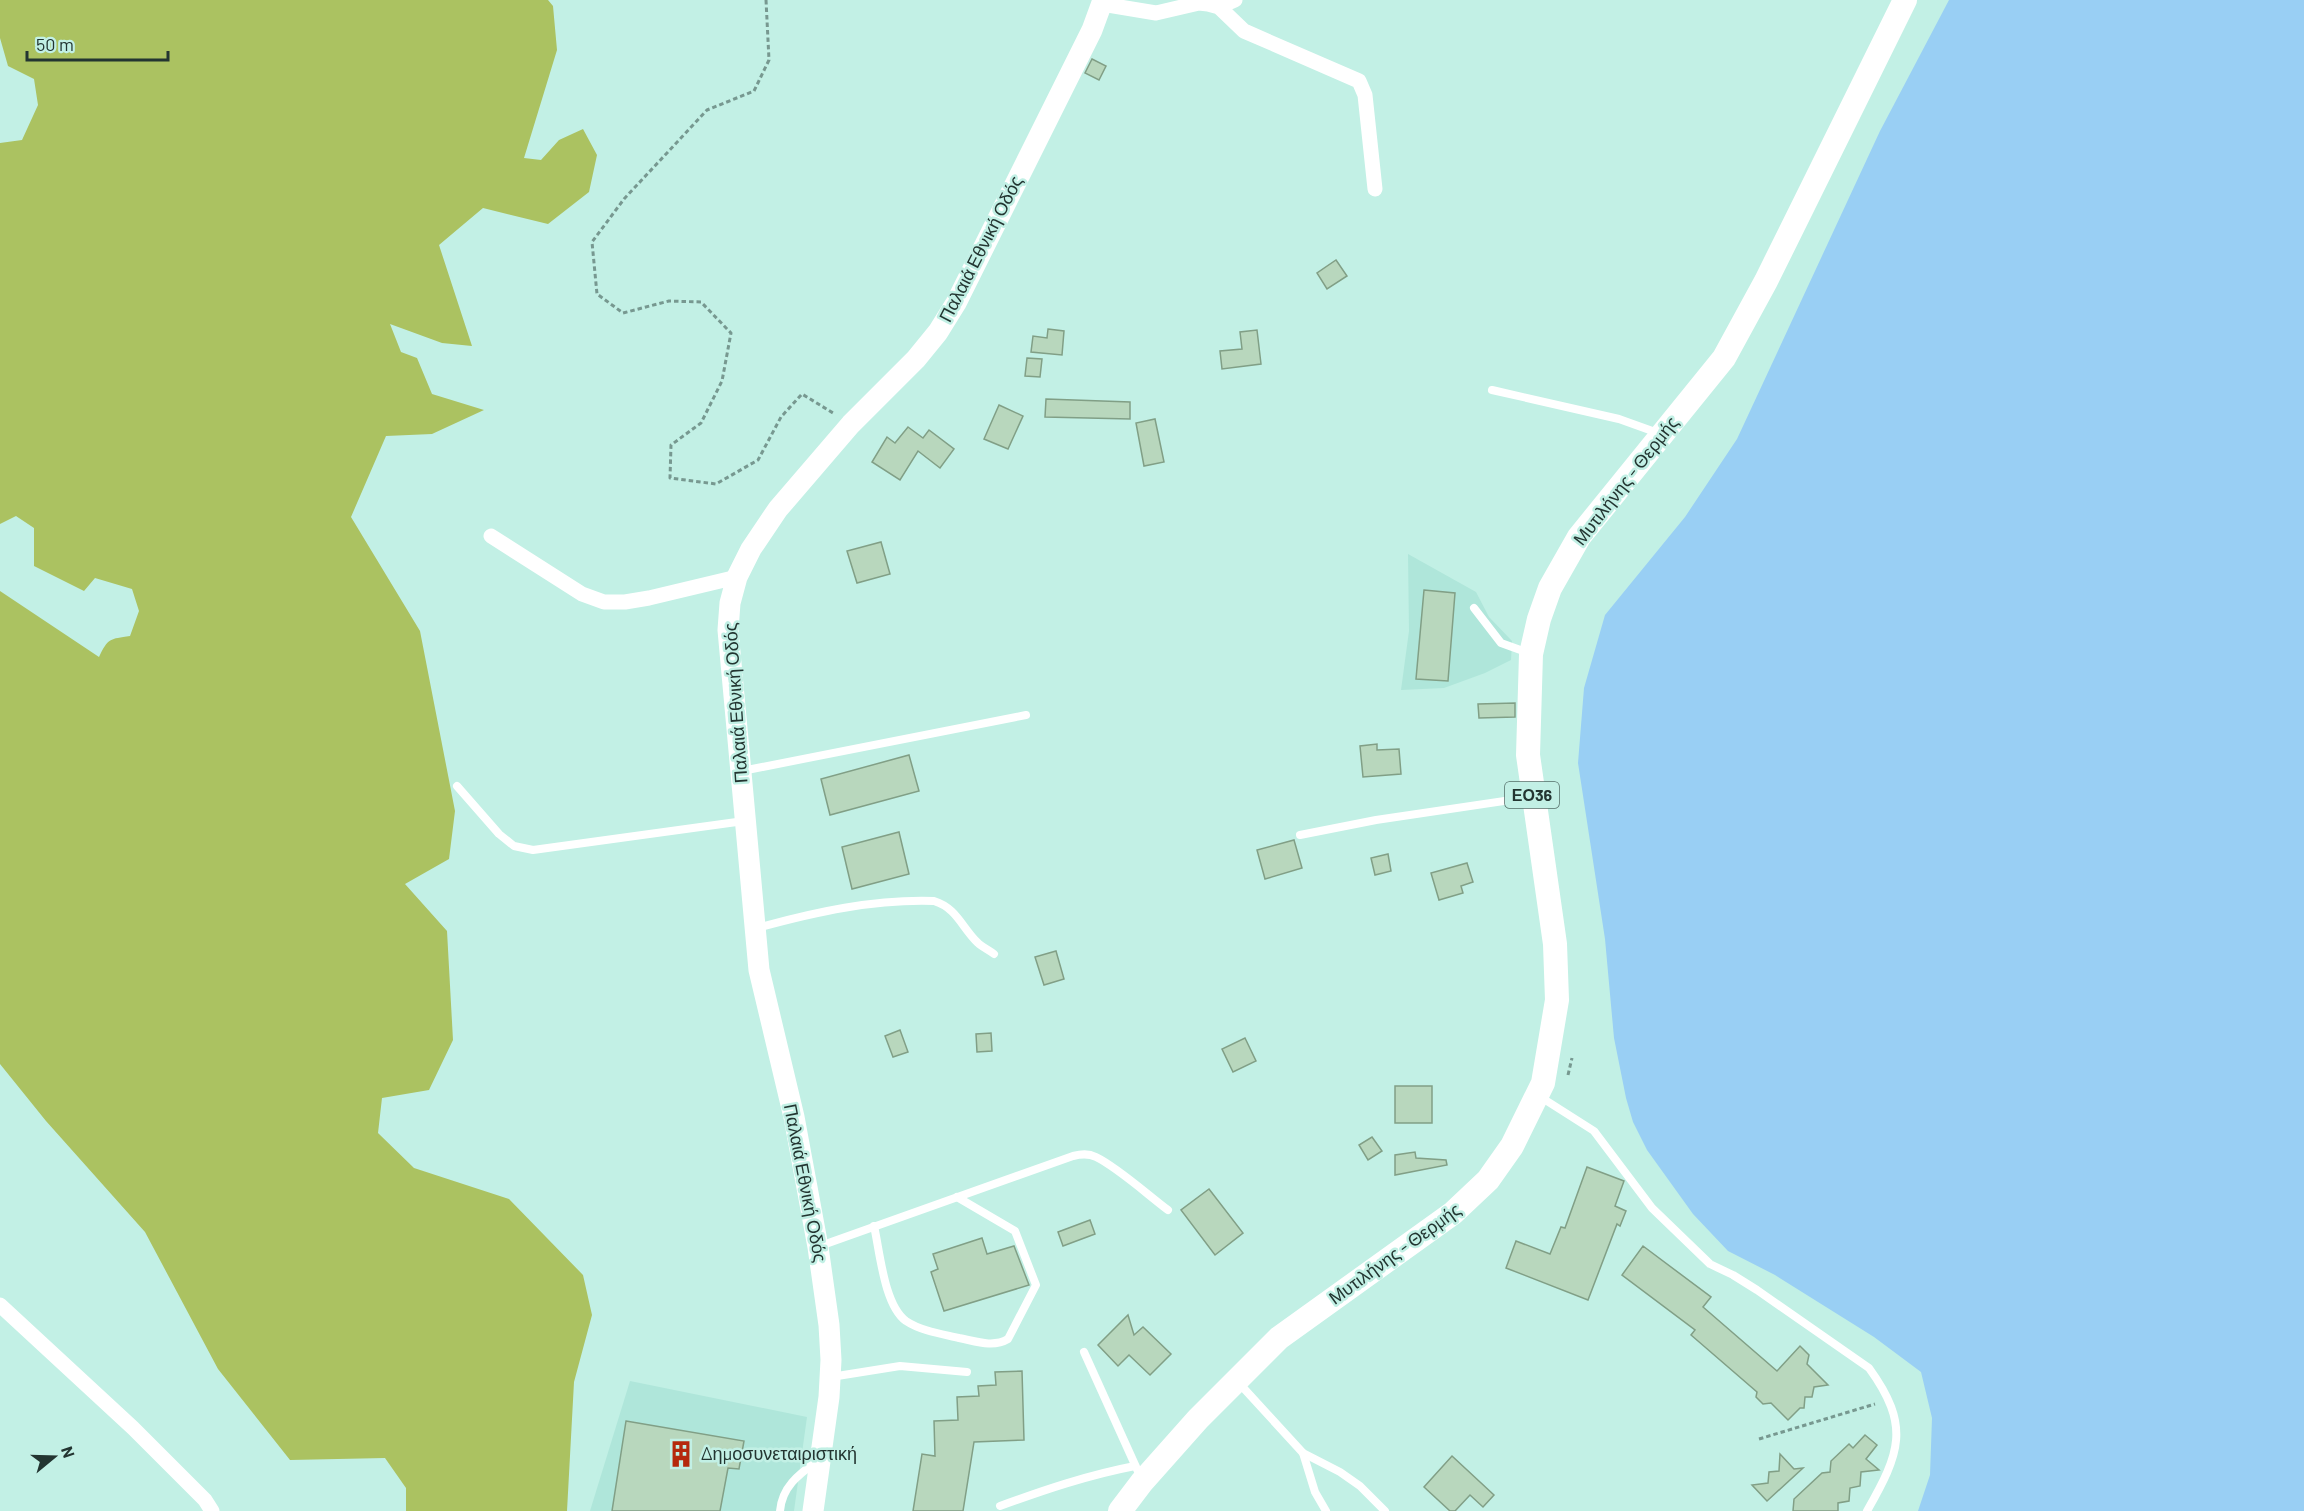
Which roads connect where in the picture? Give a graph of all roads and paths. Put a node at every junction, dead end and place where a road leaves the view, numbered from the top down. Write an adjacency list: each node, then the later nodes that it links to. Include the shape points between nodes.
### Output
1 (766, 0): 8 (path, via 769,60 754,91 707,110 624,199 592,242 597,294 623,313 669,301 701,302 730,333 722,381 701,423 671,445 670,478 716,484 758,460 782,417 802,394)
2 (1235, 0): 5 (street)
3 (1905, 0): 9 (main road, Μυτιλήνης - Θερμής / ΕΟ36, via 1724,358)
4 (1103, 2): 5 (street, via 1156,13 1199,3); 8 (main road, Παλαιά Εθνική Οδός, via 956,303 916,359)
5 (1219, 7): 6 (street, via 1244,31 1359,81 1365,95)
6 (1375, 189)
7 (1492, 390): 9 (lane, via 1619,419)
8 (850, 424): 11 (main road, Παλαιά Εθνική Οδός, via 778,509)
9 (1662, 434): 13 (main road, Μυτιλήνης - Θερμής / ΕΟ36, via 1579,537 1550,588)
10 (491, 536): 11 (street, via 582,594 604,602 649,598)
11 (737, 577): 15 (main road, Παλαιά Εθνική Οδός, via 728,630)
12 (1474, 608): 13 (lane, via 1501,642)
13 (1531, 654): 17 (main road, Μυτιλήνης - Θερμής / ΕΟ36, via 1528,755)
14 (1026, 715): 15 (lane)
15 (741, 772): 18 (main road, Παλαιά Εθνική Οδός)
16 (457, 786): 18 (lane, via 499,834 514,846 533,850)
17 (1533, 797): 19 (lane); 22 (main road, Μυτιλήνης - Θερμής / ΕΟ36, via 1555,944 1557,1000)
18 (745, 821): 20 (main road, Παλαιά Εθνική Οδός)
19 (1300, 835)
20 (755, 929): 21 (lane, via 855,905 934,901 946,904 979,944); 26 (main road, Παλαιά Εθνική Οδός, via 759,969 794,1117)
21 (994, 954)
22 (1538, 1095): 31 (main road, Μυτιλήνης - Θερμής / ΕΟ36, via 1512,1146 1488,1180 1454,1213 1279,1338); 32 (lane, via 1594,1131 1652,1208 1710,1264 1757,1290 1869,1368)
23 (957, 1197): 24 (lane, via 1085,1154 1110,1166); 25 (lane); 25 (lane, via 1015,1231 1036,1285 1008,1339 1002,1343 937,1333 900,1315 889,1294)
24 (1168, 1210)
25 (874, 1226): 26 (lane)
26 (818, 1247): 30 (main road, Παλαιά Εθνική Οδός, via 829,1325)
27 (0, 1305): 38 (street, via 133,1428)
28 (1084, 1352): 36 (lane)
29 (967, 1372): 30 (lane, via 900,1366)
30 (830, 1377): 35 (main road, Παλαιά Εθνική Οδός)
31 (1237, 1381): 34 (lane); 36 (main road, Μυτιλήνης - Θερμής / ΕΟ36)
32 (1888, 1400): 33 (path); 44 (lane, via 1897,1433 1895,1455)
33 (1760, 1438)
34 (1303, 1453): 42 (lane, via 1315,1492); 43 (lane, via 1360,1486)
35 (820, 1458): 39 (lane, via 787,1487); 40 (main road, Παλαιά Εθνική Οδός)
36 (1139, 1474): 37 (lane, via 1107,1472); 41 (main road, Μυτιλήνης - Θερμής / ΕΟ36)
37 (1000, 1506)
38 (212, 1511)
39 (780, 1511)
40 (813, 1511)
41 (1120, 1511)
42 (1326, 1511)
43 (1385, 1511)
44 (1867, 1511)

